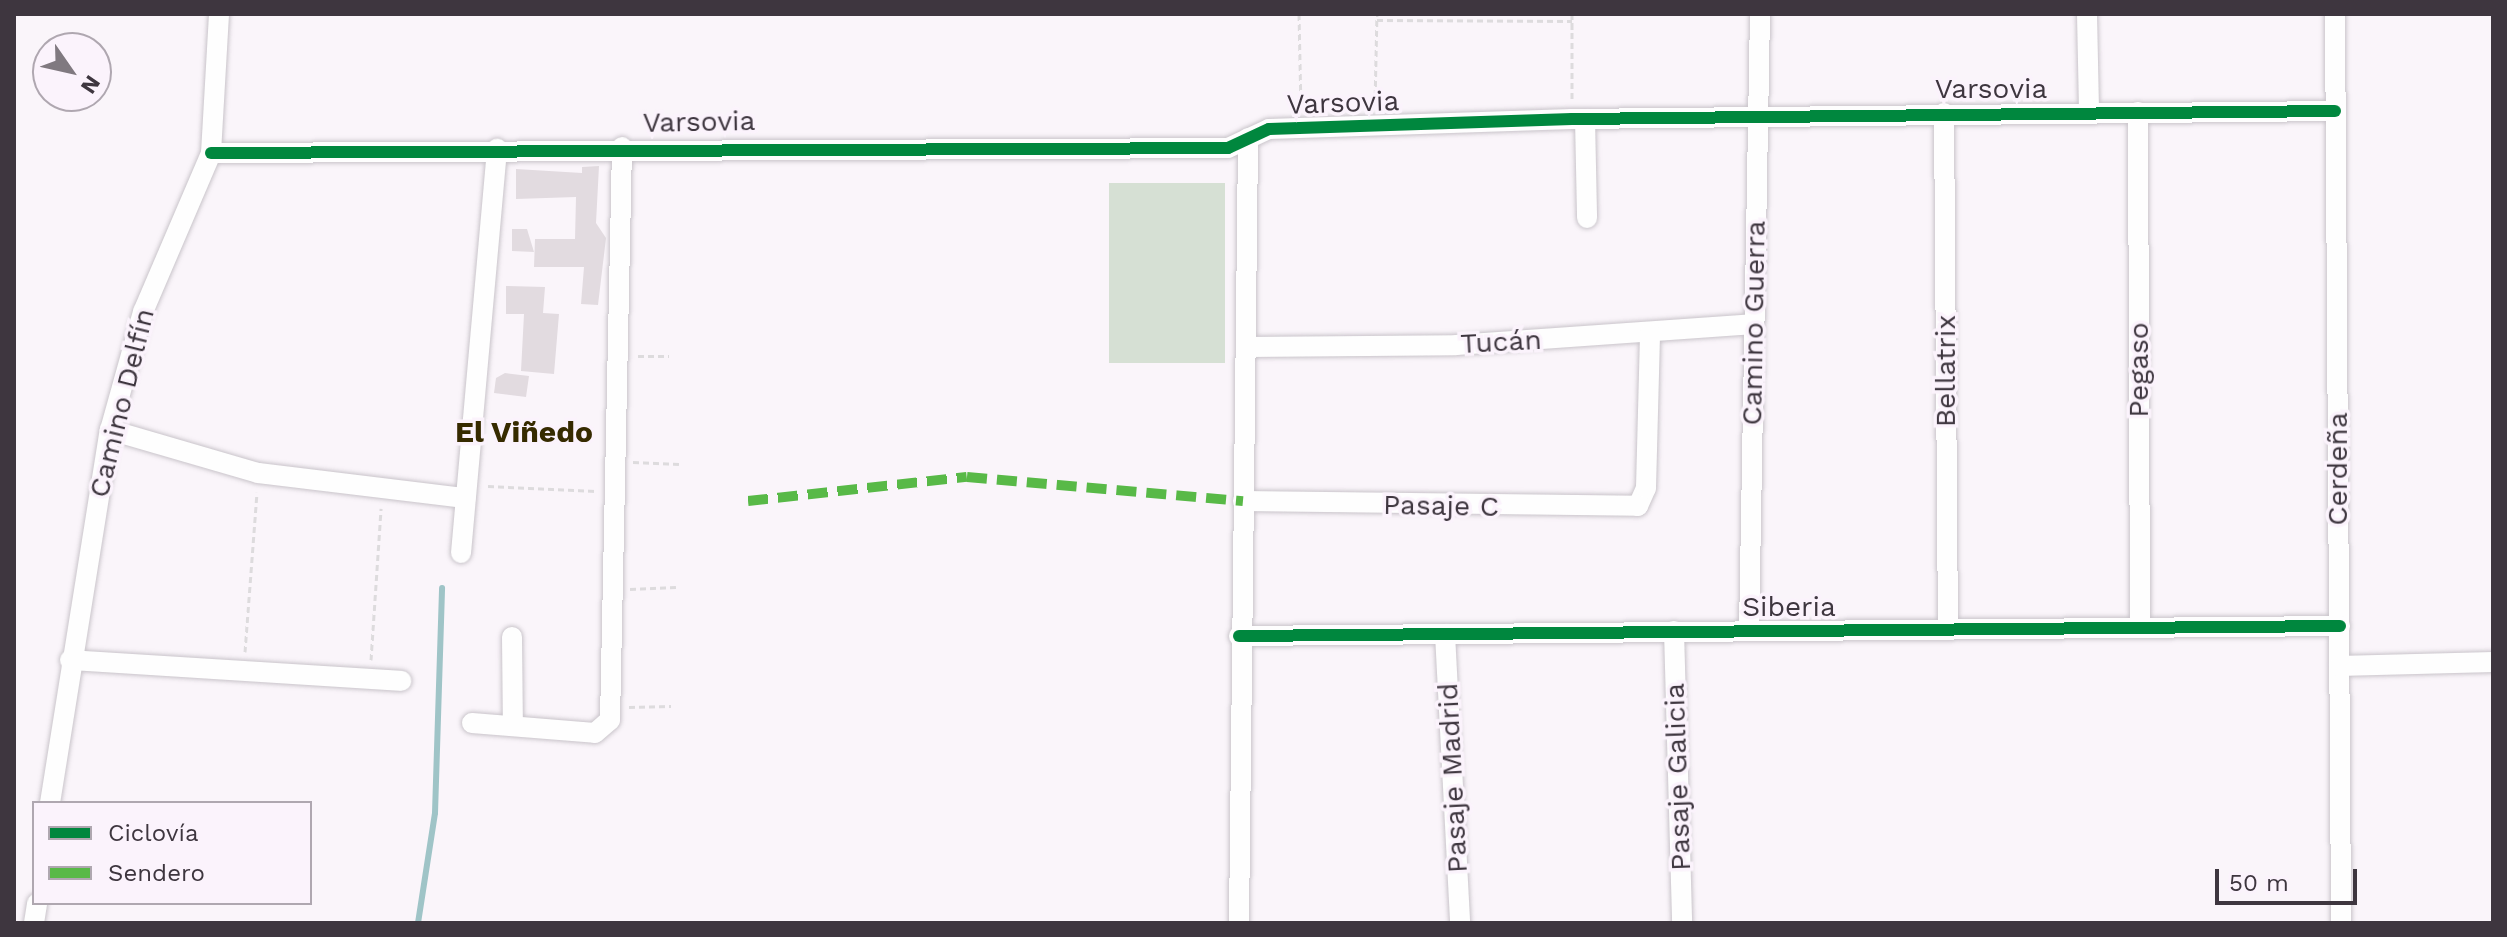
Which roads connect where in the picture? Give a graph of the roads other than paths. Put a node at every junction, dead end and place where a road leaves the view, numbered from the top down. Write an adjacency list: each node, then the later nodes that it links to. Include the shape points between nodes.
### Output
1 (219, 14): 14 (street, Camino Delfín)
2 (1760, 14): 9 (street, Camino Guerra)
3 (2087, 14): 6 (street)
4 (2335, 14): 5 (street, Cerdeña)
5 (2335, 111): 7 (street, Varsovia); 23 (street, Cerdeña)
6 (2089, 112): 7 (street, Varsovia); 8 (street, Varsovia)
7 (2138, 112): 24 (street, Pegaso)
8 (1944, 113): 9 (street, Varsovia); 25 (street, Bellatrix)
9 (1758, 114): 10 (street, Varsovia); 16 (street, Camino Guerra)
10 (1579, 119): 11 (street, Varsovia, via 1306,128); 15 (street)
11 (1248, 138): 12 (street, Varsovia, via 1228,148); 18 (street)
12 (622, 147): 13 (street, Varsovia); 36 (street, via 613,707 603,729)
13 (497, 149): 14 (street, Varsovia); 20 (street)
14 (211, 153): 19 (street, Camino Delfín, via 143,312)
15 (1587, 218)
16 (1754, 324): 17 (street, Tucán); 27 (street, Camino Guerra)
17 (1650, 333): 18 (street, Tucán); 21 (street, Pasaje C, via 1646,488 1638,506)
18 (1247, 347): 21 (street)
19 (110, 430): 20 (street, via 258,473); 31 (street, Camino Delfín)
20 (466, 492): 22 (street)
21 (1243, 501): 29 (street)
22 (461, 553)
23 (2340, 626): 24 (street, Siberia); 33 (street, Cerdeña)
24 (2140, 628): 25 (street, Siberia)
25 (1948, 629): 27 (street, Siberia)
26 (1674, 631): 27 (street, Siberia); 28 (street, Siberia); 40 (street, Pasaje Galicia)
27 (1749, 631)
28 (1445, 634): 29 (street, Siberia); 39 (street, Pasaje Madrid)
29 (1239, 636): 38 (street)
30 (512, 637): 36 (street)
31 (70, 660): 34 (street); 37 (street, Camino Delfín)
32 (2493, 662): 33 (street)
33 (2339, 666): 41 (street, Cerdeña)
34 (401, 681)
35 (472, 723): 36 (street)
36 (513, 726)
37 (50, 801)
38 (1239, 923)
39 (1460, 923)
40 (1682, 923)
41 (2341, 923)

